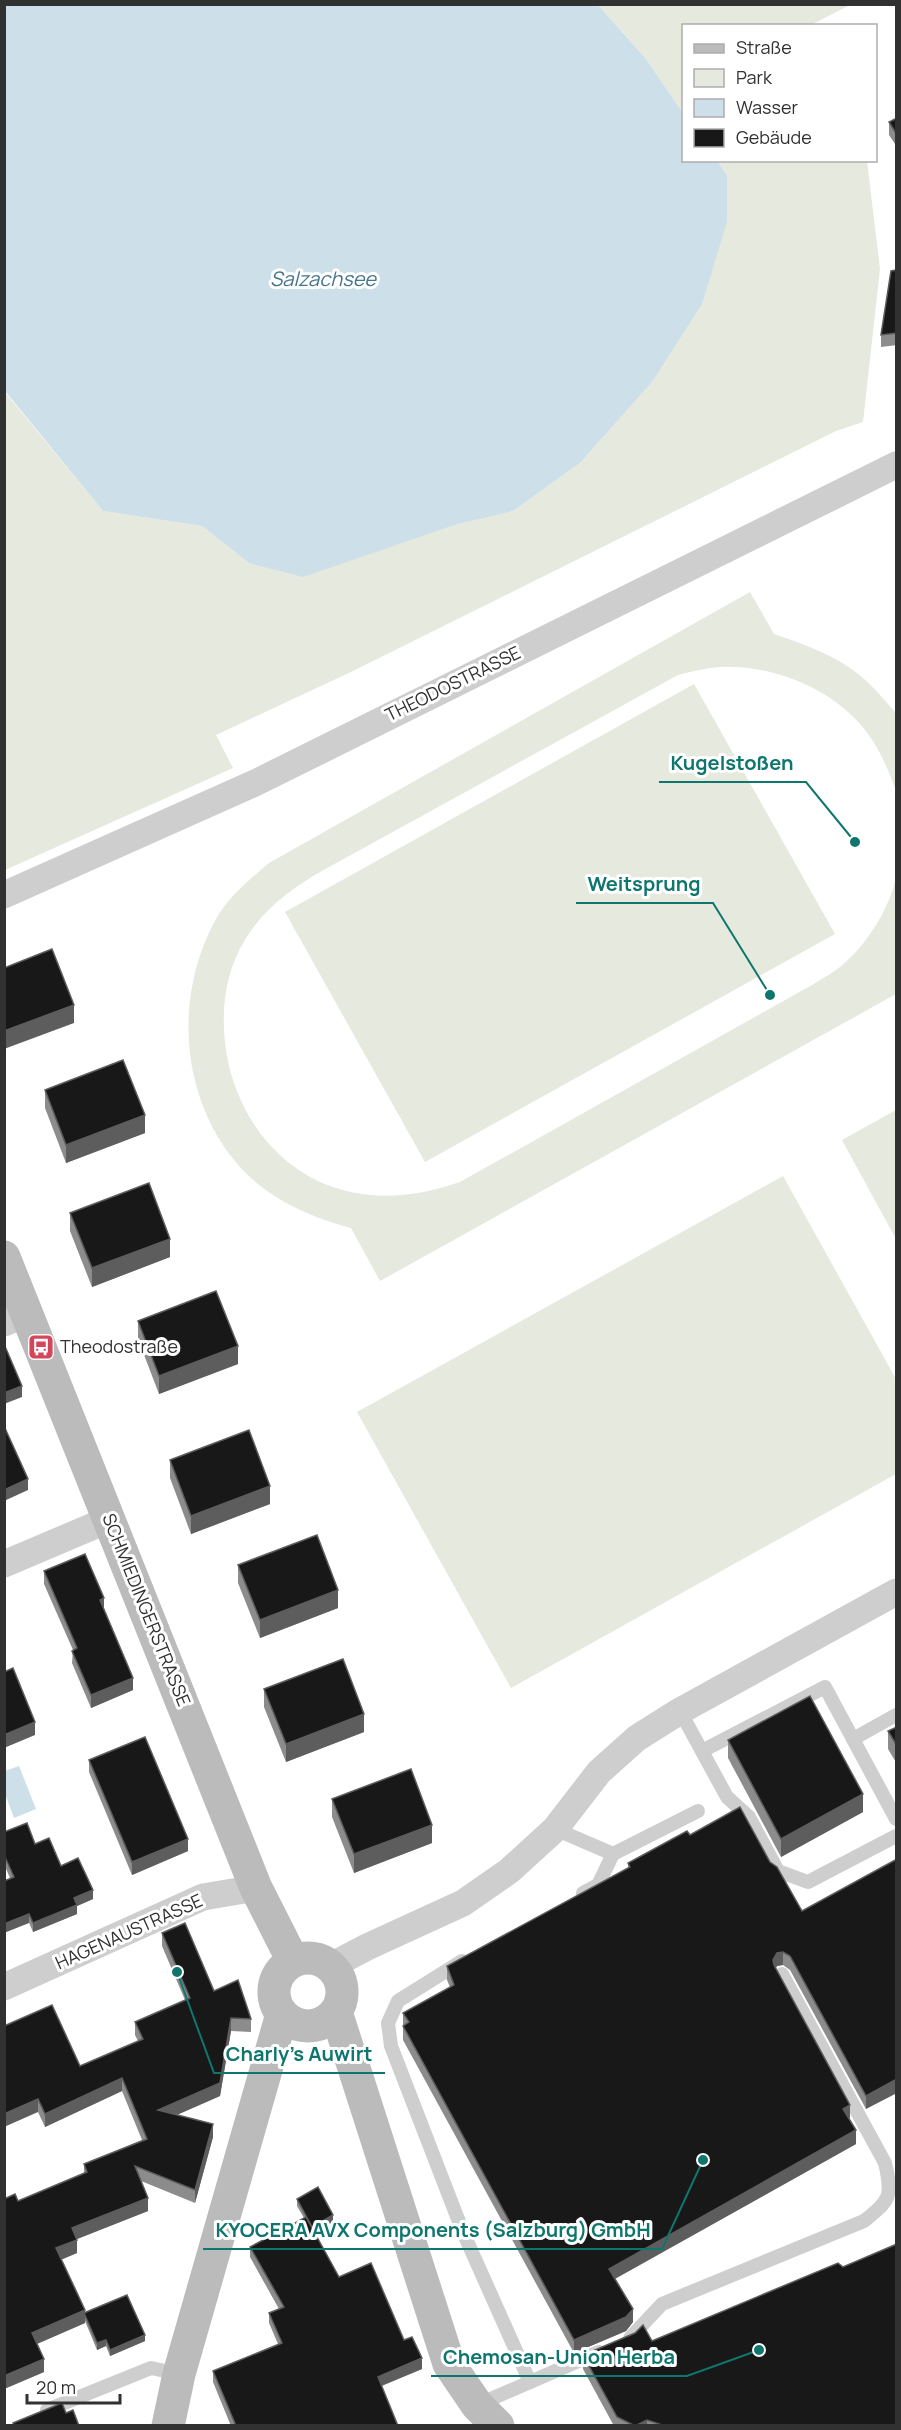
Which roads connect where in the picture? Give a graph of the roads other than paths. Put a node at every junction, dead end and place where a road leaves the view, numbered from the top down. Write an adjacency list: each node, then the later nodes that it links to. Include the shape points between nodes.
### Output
1 (897, 465): 2 (street, THEODOSTRASSE, via 257,782)
2 (4, 895)
3 (4, 1257): 4 (street, SCHMIEDINGERSTRASSE)
4 (16, 1318): 5 (street, SCHMIEDINGERSTRASSE)
5 (110, 1519): 6 (street); 17 (street, SCHMIEDINGERSTRASSE)
6 (4, 1564)
7 (897, 1592): 8 (street)
8 (680, 1711): 11 (lane); 14 (street, via 637,1738 599,1772)
9 (897, 1715): 10 (lane)
10 (853, 1739): 11 (lane, via 825,1687); 13 (lane)
11 (702, 1751): 15 (lane, via 727,1797 749,1817 778,1871 808,1882)
12 (698, 1811): 16 (lane)
13 (897, 1819)
14 (555, 1829): 16 (lane); 21 (street, via 509,1872 463,1904)
15 (897, 1836)
16 (613, 1854): 18 (lane, via 598,1885)
17 (256, 1888): 20 (street, SCHMIEDINGERSTRASSE); 23 (street, HAGENAUSTRASSE, via 203,1897)
18 (567, 1903)
19 (473, 1955): 27 (lane, via 398,2001 388,2023 391,2046 463,2232)
20 (294, 1961): 21 (street, via 313,1958); 25 (street, via 279,1975 275,1985)
21 (331, 1966): 24 (street, via 338,1974 343,1993)
22 (782, 1974): 27 (lane, via 885,2163 891,2186 885,2205 864,2221 662,2304 631,2338)
23 (4, 1987)
24 (336, 2012): 25 (street, via 310,2026 300,2025); 29 (street, via 449,2364)
25 (282, 2014): 26 (street)
26 (179, 2374): 28 (lane, via 151,2368); 30 (street)
27 (530, 2382): 29 (lane)
28 (38, 2414)
29 (487, 2415)
30 (168, 2426)

